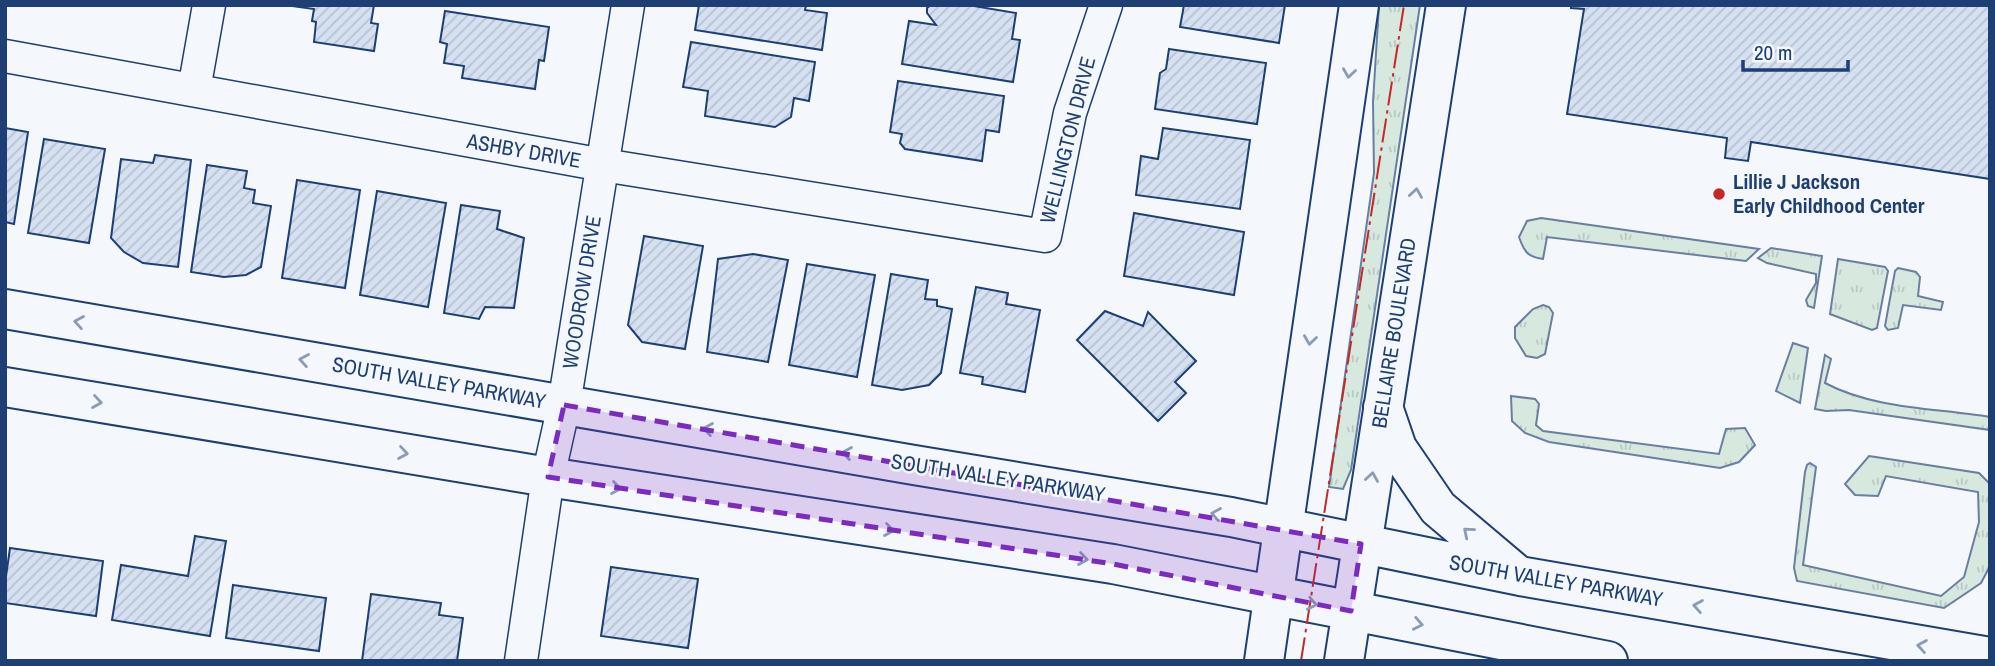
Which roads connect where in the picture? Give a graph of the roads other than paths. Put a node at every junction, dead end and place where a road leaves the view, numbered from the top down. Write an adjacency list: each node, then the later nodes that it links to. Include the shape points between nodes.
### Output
1 (209, 5): 7 (street)
2 (628, 5): 8 (street, WOODROW DRIVE)
3 (1106, 5): 9 (street, WELLINGTON DRIVE, via 1070,113)
4 (1359, 5): 15 (main road, one-way to 15)
5 (1446, 5): 13 (main road, BELLAIRE BOULEVARD, one-way to 5)
6 (5, 56): 7 (street, ASHBY DRIVE)
7 (194, 90): 8 (street, ASHBY DRIVE)
8 (603, 165): 9 (street, ASHBY DRIVE); 12 (street, WOODROW DRIVE)
9 (1045, 236)
10 (5, 309): 12 (main road, SOUTH VALLEY PARKWAY, one-way to 10)
11 (5, 387): 14 (main road, one-way to 14)
12 (564, 405): 14 (street, WOODROW DRIVE); 15 (main road, SOUTH VALLEY PARKWAY, one-way to 12)
13 (1382, 405): 16 (main road, BELLAIRE BOULEVARD, one-way to 13); 17 (main road, one-way to 13, via 1438,508 1397,448)
14 (548, 477): 18 (main road, one-way to 18, via 1113,564); 22 (street, WOODROW DRIVE)
15 (1283, 528): 16 (main road, SOUTH VALLEY PARKWAY); 18 (main road)
16 (1361, 544): 17 (main road, SOUTH VALLEY PARKWAY); 19 (main road, BELLAIRE BOULEVARD)
17 (1520, 576): 21 (main road, SOUTH VALLEY PARKWAY, one-way to 17)
18 (1273, 596): 19 (main road, one-way to 19); 23 (main road)
19 (1351, 611): 20 (main road, one-way to 20); 24 (main road, BELLAIRE BOULEVARD)
20 (1485, 638): 25 (main road); 26 (main road)
21 (1990, 657)
22 (521, 661)
23 (1264, 661)
24 (1344, 661)
25 (1445, 661)
26 (1608, 661)

